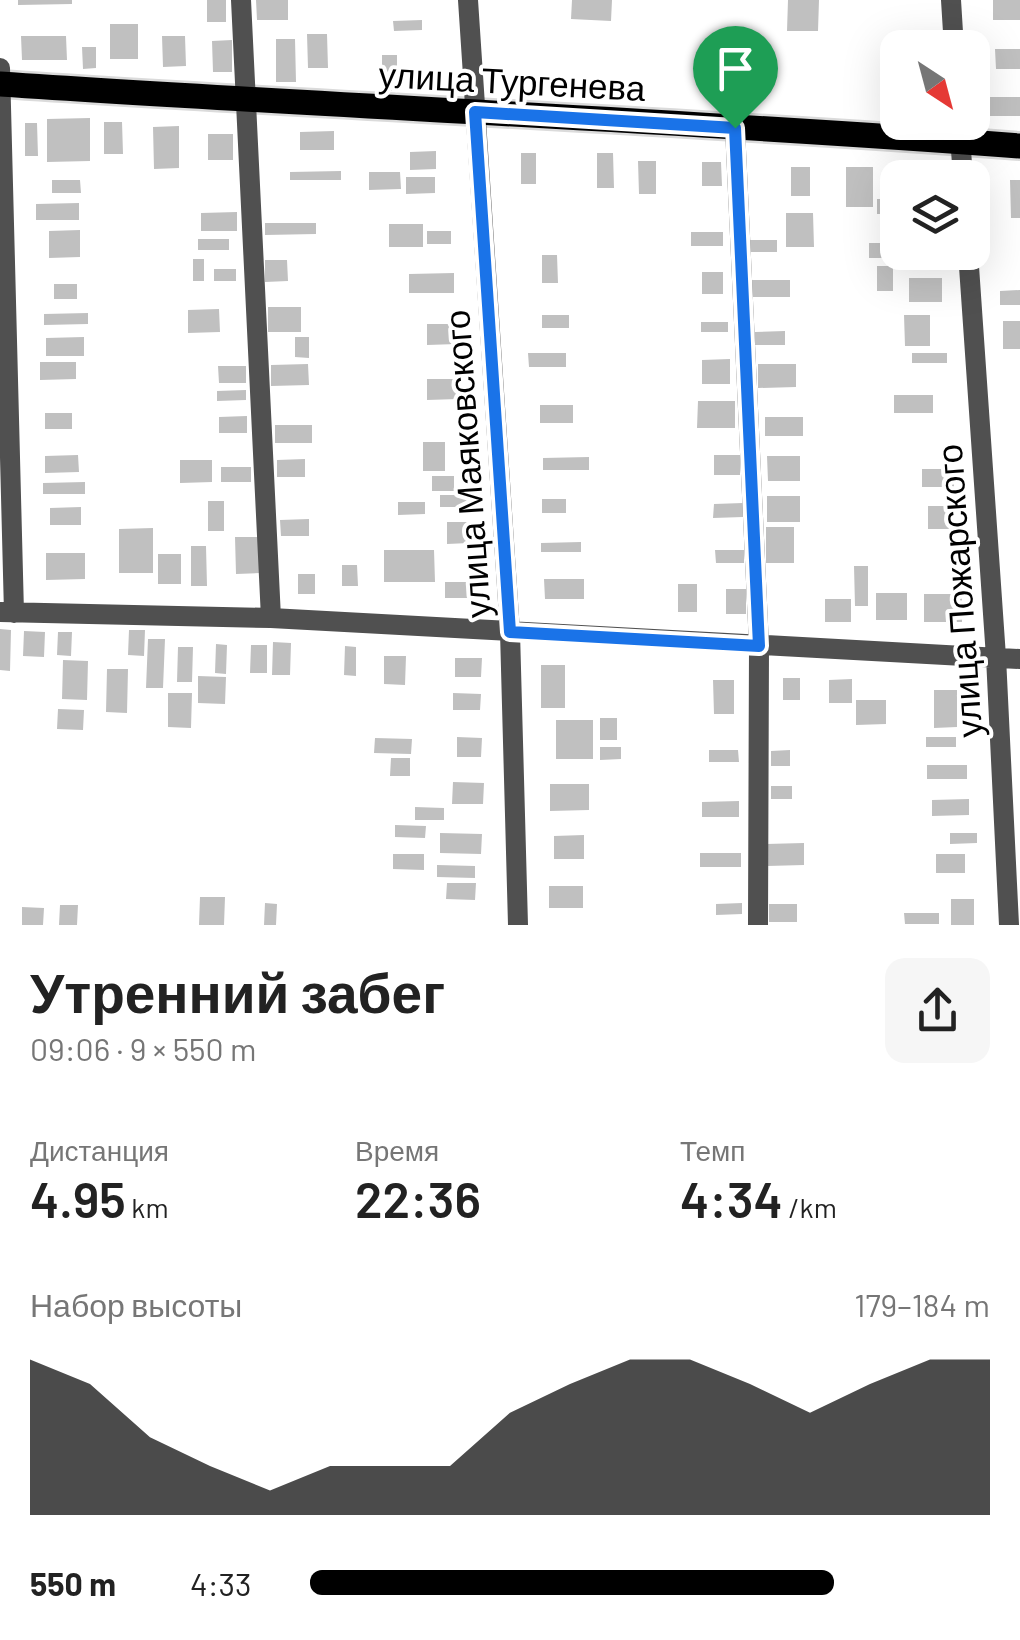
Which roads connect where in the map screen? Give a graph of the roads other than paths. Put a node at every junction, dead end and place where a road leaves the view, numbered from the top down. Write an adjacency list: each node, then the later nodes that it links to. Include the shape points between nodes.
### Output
1 (241, 0): 7 (street)
2 (468, 0): 8 (street, улица Маяковского)
3 (951, 0): 4 (street)
4 (953, 30)
5 (0, 68): 6 (street)
6 (0, 84): 7 (main road, улица Тургенева); 14 (street)
7 (246, 102): 8 (main road, улица Тургенева); 15 (street)
8 (475, 112): 9 (main road, улица Тургенева); 16 (street, улица Маяковского)
9 (735, 128): 10 (main road, улица Тургенева); 17 (street)
10 (880, 131)
11 (990, 139): 12 (main road, улица Тургенева)
12 (1020, 146)
13 (969, 270): 18 (street, улица Пожарского)
14 (7, 613): 15 (street)
15 (271, 618): 16 (street)
16 (510, 632): 17 (street); 20 (street, улица Маяковского)
17 (759, 646): 18 (street); 21 (street)
18 (996, 657): 19 (street); 22 (street, улица Пожарского)
19 (1020, 659)
20 (518, 925)
21 (758, 925)
22 (1009, 925)

